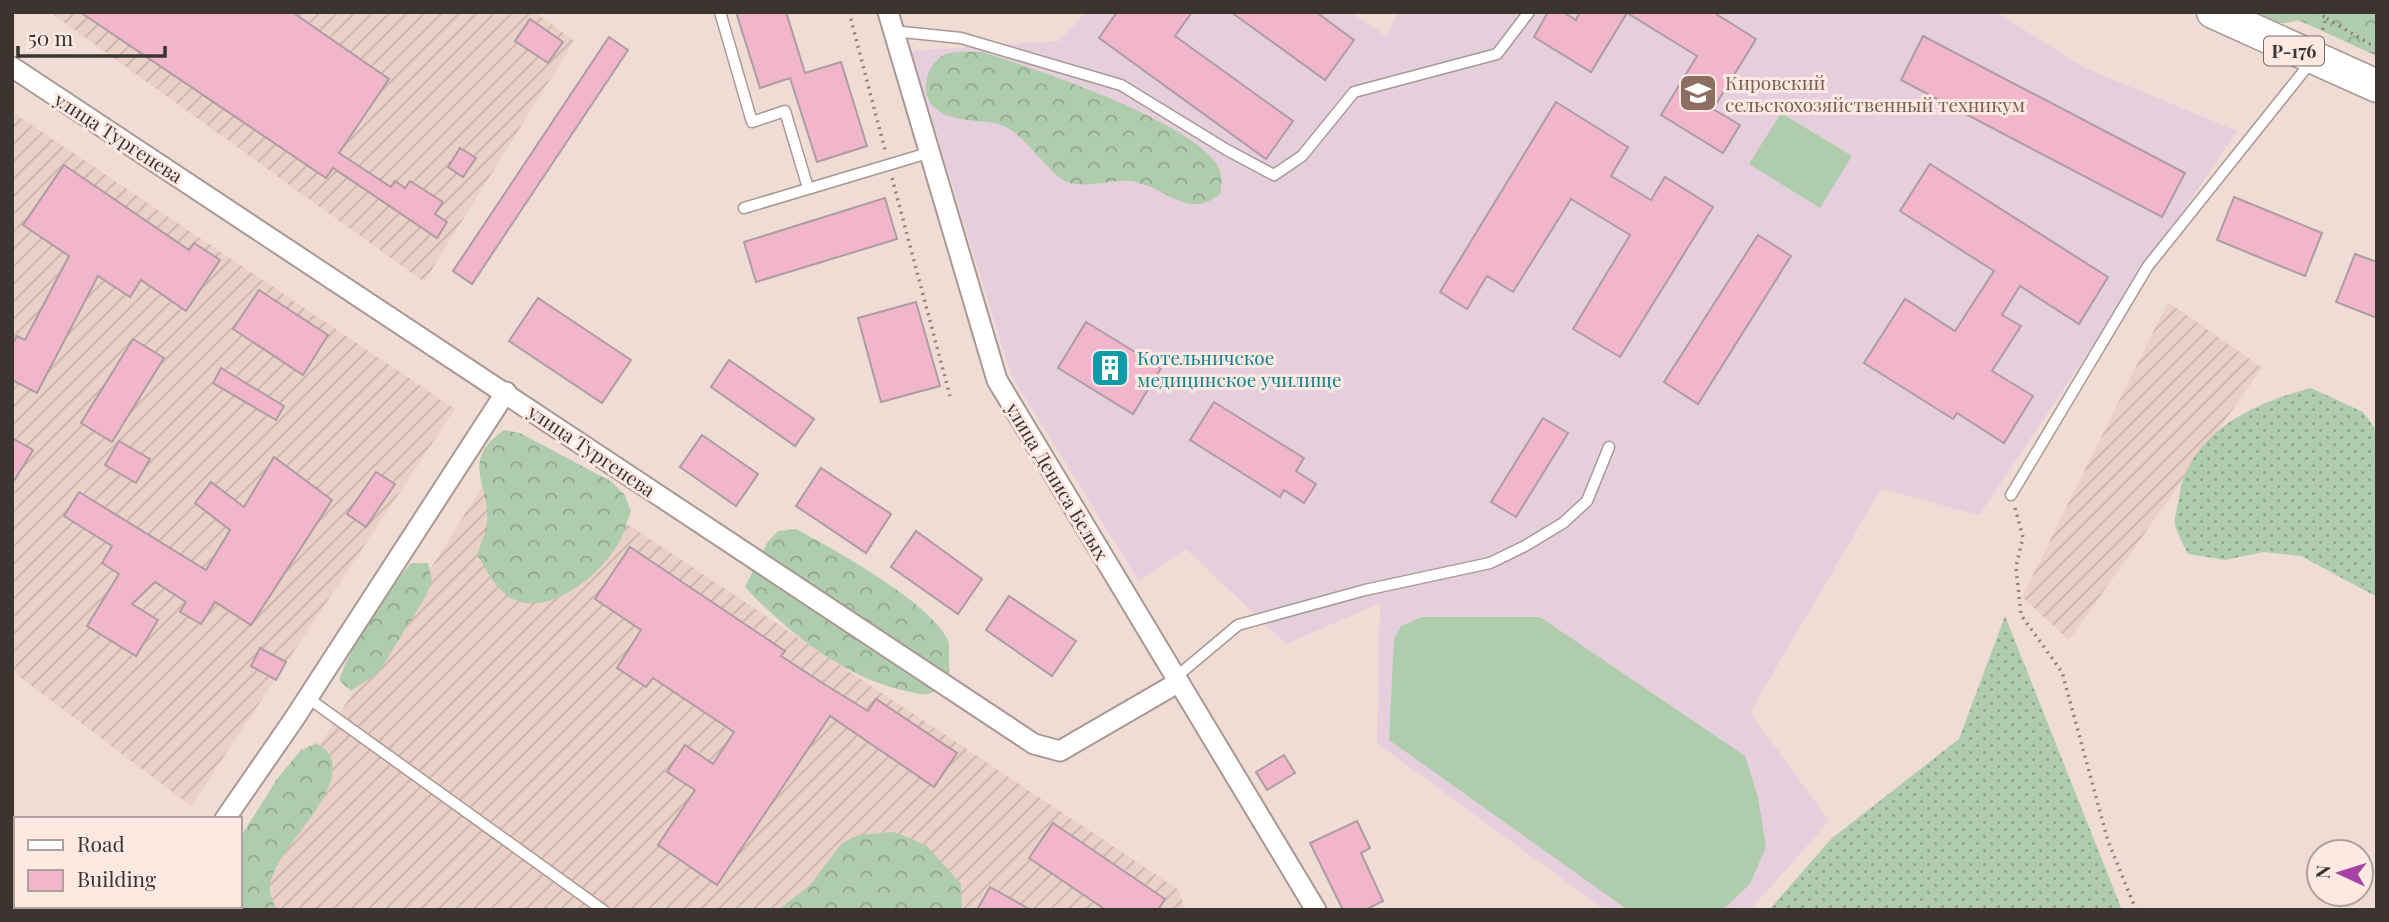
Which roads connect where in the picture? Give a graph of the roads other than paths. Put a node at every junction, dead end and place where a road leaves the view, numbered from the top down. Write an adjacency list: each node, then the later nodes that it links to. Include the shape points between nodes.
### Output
1 (720, 12): 9 (lane, via 752,122 785,111)
2 (1529, 12): 4 (lane, via 1497,54 1354,92 1302,156 1274,175 1121,85)
3 (2213, 12): 5 (highway, Р-176)
4 (891, 21): 8 (street, улица Дениса Белых)
5 (2313, 60): 7 (highway, Р-176); 13 (lane, via 2148,266)
6 (12, 66): 11 (street, улица Тургенева)
7 (2377, 86)
8 (928, 153): 9 (lane); 14 (street, улица Дениса Белых, via 997,380)
9 (808, 188): 10 (lane)
10 (744, 208)
11 (506, 392): 14 (street, улица Тургенева, via 1034,744 1060,751); 15 (street)
12 (1609, 447): 14 (lane, via 1587,501 1563,523 1525,546 1490,563 1365,590 1238,625)
13 (2011, 495)
14 (1178, 679): 18 (street, улица Дениса Белых)
15 (308, 698): 16 (street); 17 (lane)
16 (226, 817)
17 (603, 910)
18 (1316, 910)

